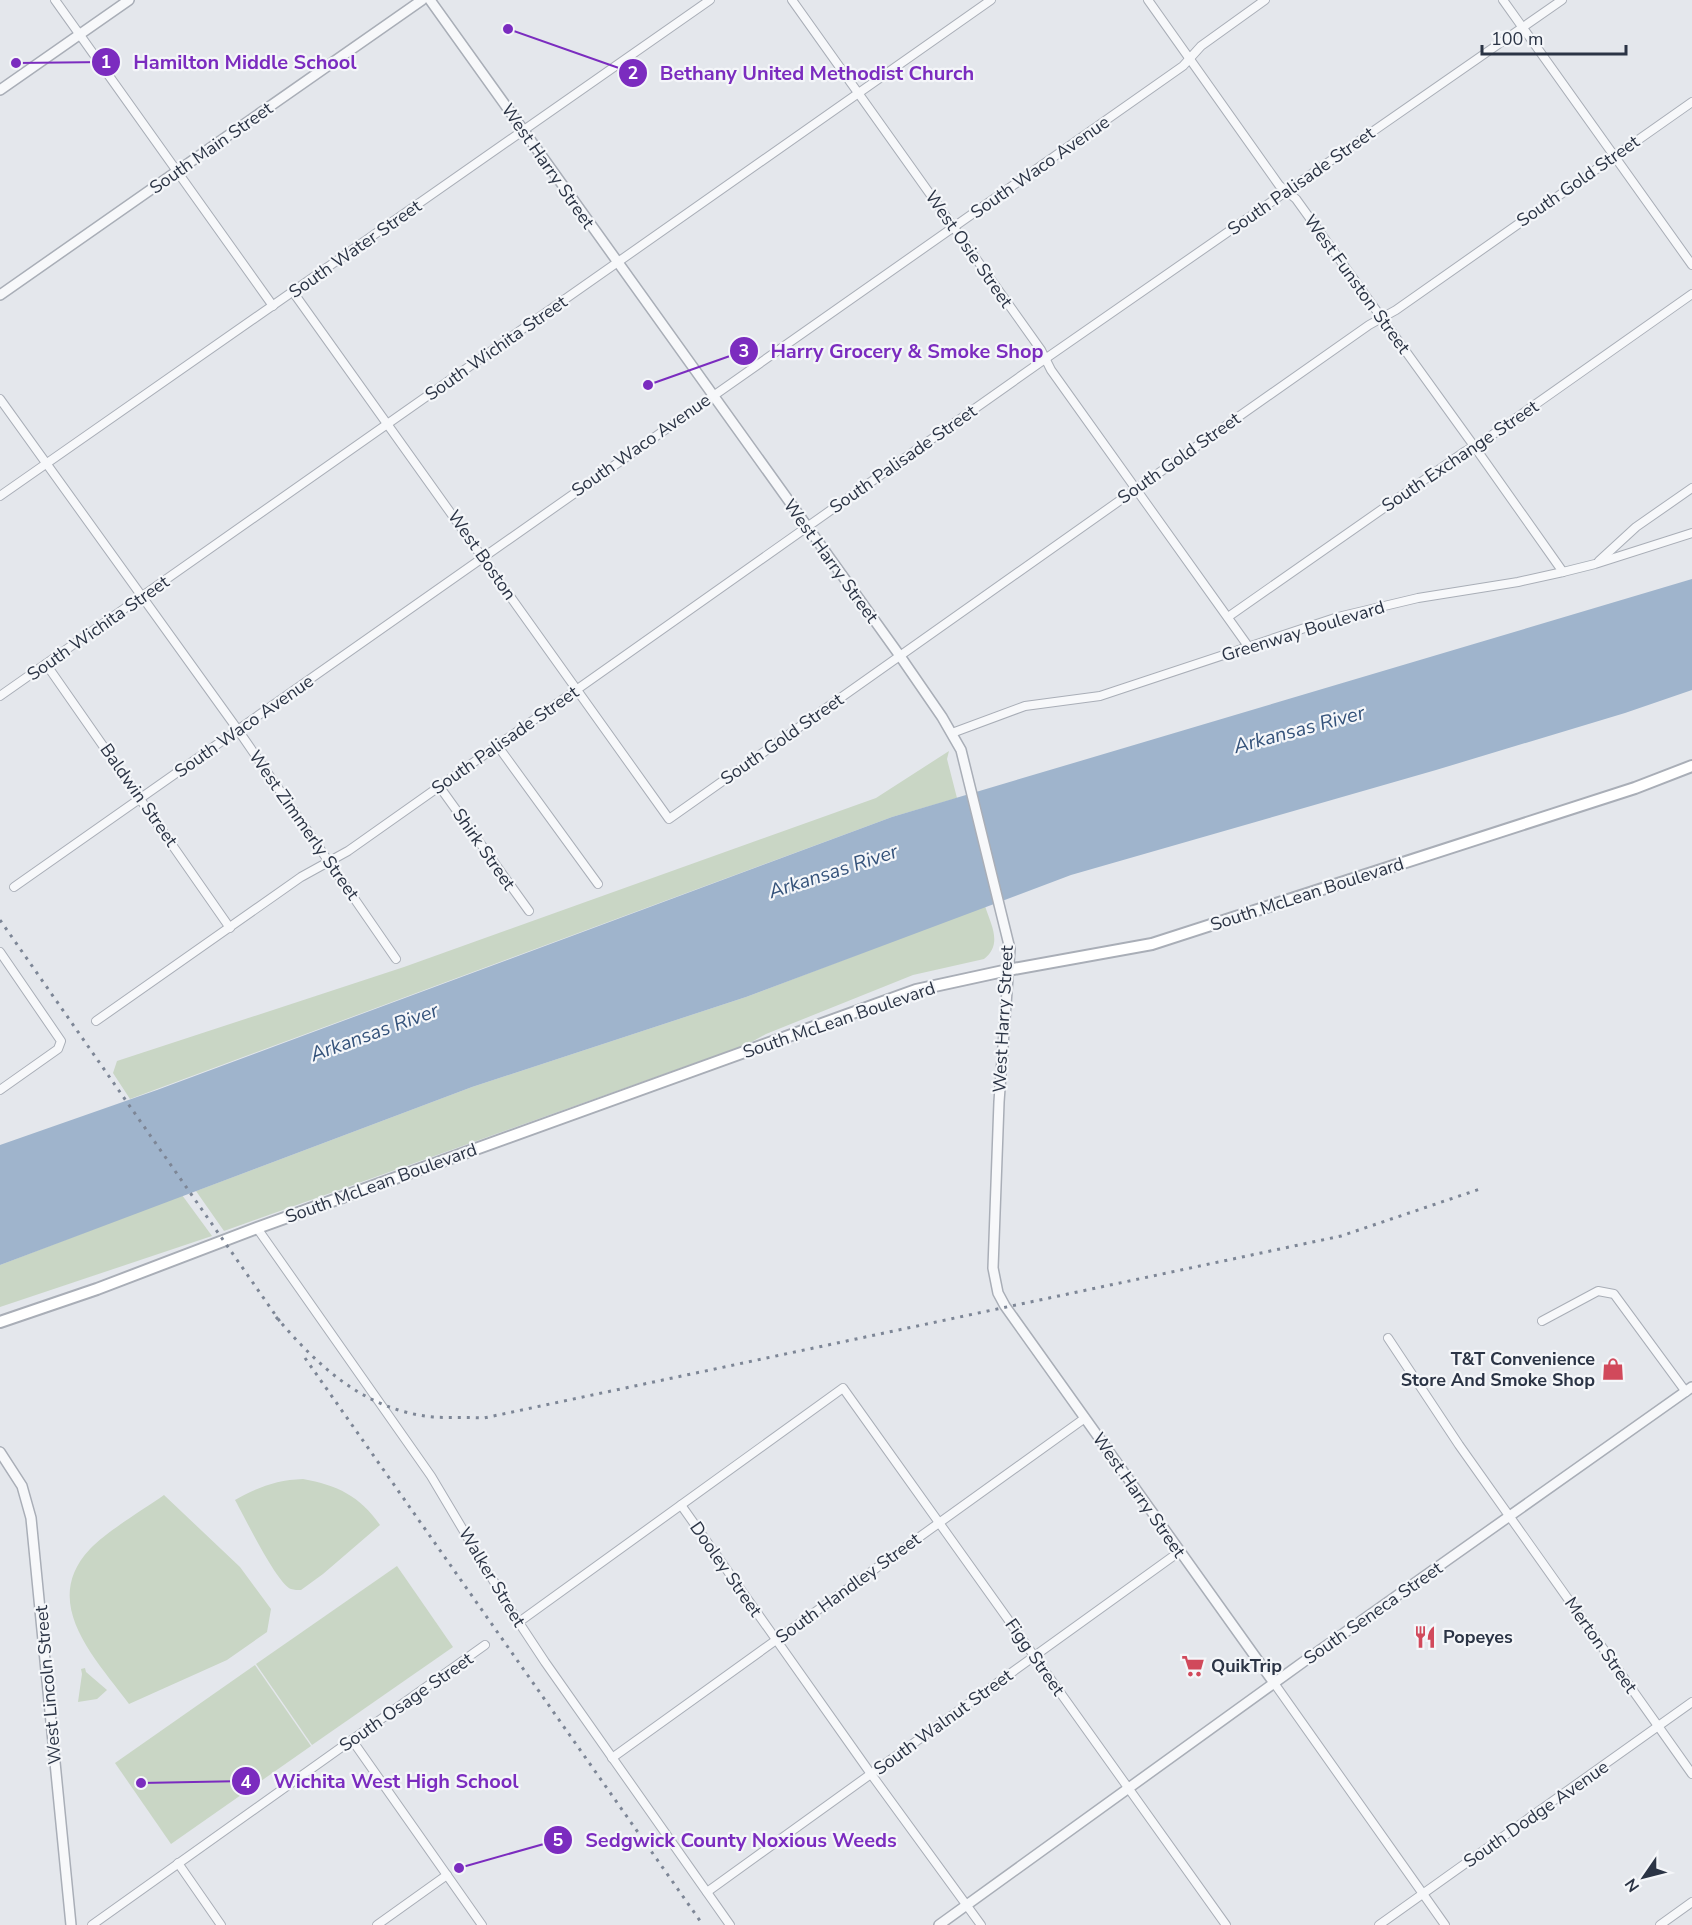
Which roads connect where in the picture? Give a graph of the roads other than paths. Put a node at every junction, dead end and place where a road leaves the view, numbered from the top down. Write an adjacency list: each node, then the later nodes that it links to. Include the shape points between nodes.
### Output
1 (55, 0): 13 (street)
2 (129, 0): 13 (street)
3 (422, 0): 20 (street, South Main Street)
4 (430, 0): 18 (street, West Harry Street)
5 (710, 0): 18 (street, South Water Street)
6 (792, 0): 16 (street, West Osie Street)
7 (991, 0): 16 (street, South Wichita Street)
8 (1148, 0): 14 (street, West Funston Street)
9 (1265, 0): 14 (street, South Waco Avenue)
10 (1503, 0): 12 (street)
11 (1562, 0): 12 (street, South Palisade Street)
12 (1522, 27): 19 (street); 21 (street, South Palisade Street)
13 (79, 34): 15 (street); 20 (street)
14 (1190, 58): 21 (street, West Funston Street); 22 (street, South Waco Avenue)
15 (0, 90)
16 (858, 93): 22 (street, West Osie Street); 23 (street, South Wichita Street)
17 (1692, 102): 19 (street, South Gold Street)
18 (524, 131): 23 (street, West Harry Street); 25 (street, South Water Street)
19 (1614, 156): 24 (street); 29 (street, South Gold Street)
20 (178, 171): 27 (street, South Main Street); 28 (street)
21 (1287, 191): 29 (street, West Funston Street); 30 (street, South Palisade Street)
22 (954, 227): 30 (street, West Osie Street); 31 (street, South Waco Avenue)
23 (617, 262): 31 (street, West Harry Street); 33 (street, South Wichita Street)
24 (1692, 265)
25 (293, 292): 28 (street, South Water Street); 33 (street, West Boston)
26 (1692, 294): 34 (street, South Exchange Street)
27 (0, 295)
28 (273, 306): 35 (street, South Water Street)
29 (1382, 318): 34 (street, West Funston Street); 36 (street, South Gold Street)
30 (1045, 359): 36 (street, West Osie Street); 39 (street, South Palisade Street)
31 (712, 395): 39 (street, West Harry Street); 41 (street, South Waco Avenue)
32 (0, 399): 35 (street, West Zimmerly Street)
33 (388, 424): 41 (street, West Boston); 44 (street, South Wichita Street)
34 (1474, 446): 43 (street, West Funston Street); 45 (street, South Exchange Street)
35 (46, 464): 38 (street, South Water Street); 44 (street, West Zimmerly Street)
36 (1135, 488): 45 (street, West Osie Street); 47 (street, South Gold Street)
37 (1692, 488): 42 (street, via 1636,527)
38 (0, 496)
39 (807, 527): 47 (street, West Harry Street); 49 (street, South Palisade Street)
40 (1692, 533): 42 (street, Greenway Boulevard)
41 (483, 557): 49 (street, West Boston); 51 (street, South Waco Avenue)
42 (1595, 564): 43 (street, Greenway Boulevard)
43 (1563, 572): 46 (street, Greenway Boulevard, via 1418,598 1338,617)
44 (142, 597): 48 (street, South Wichita Street); 51 (street, West Zimmerly Street)
45 (1228, 617): 46 (street, West Osie Street)
46 (1248, 646): 52 (street, Greenway Boulevard, via 1100,696 1025,706)
47 (900, 656): 52 (street, West Harry Street); 57 (street, South Gold Street)
48 (46, 664): 50 (street, South Wichita Street); 56 (street, Baldwin Street)
49 (577, 689): 53 (street, South Palisade Street); 57 (street, West Boston)
50 (0, 696)
51 (238, 730): 56 (street, South Waco Avenue); 58 (street, West Zimmerly Street)
52 (952, 733): 65 (street, West Harry Street, via 961,750 1005,923 1010,949)
53 (497, 745): 55 (street, South Palisade Street); 59 (street)
54 (1692, 766): 65 (main road, South McLean Boulevard, via 1152,944)
55 (440, 786): 58 (street, South Palisade Street); 61 (street, Shirk Street)
56 (141, 798): 60 (street, South Waco Avenue); 62 (street, Baldwin Street)
57 (669, 819)
58 (329, 861): 62 (street, South Palisade Street); 64 (street, West Zimmerly Street)
59 (598, 884)
60 (14, 887)
61 (529, 911)
62 (230, 928): 66 (street, South Palisade Street)
63 (0, 952): 67 (street, via 61,1041 58,1050)
64 (396, 959)
65 (1008, 970): 68 (main road, South McLean Boulevard, via 916,990); 73 (street, West Harry Street, via 993,1268 1005,1306)
66 (96, 1021)
67 (0, 1090)
68 (257, 1228): 70 (main road, South McLean Boulevard); 79 (street, Walker Street, via 430,1476)
69 (1542, 1321): 72 (street, via 1598,1291 1608,1291)
70 (0, 1322)
71 (1388, 1338): 76 (street, Merton Street)
72 (1689, 1389): 76 (street, South Seneca Street)
73 (1085, 1418): 77 (street, South Handley Street); 78 (street, West Harry Street)
74 (0, 1452): 97 (street, West Lincoln Street, via 22,1486 32,1518)
75 (681, 1505): 77 (street, Figg Street, via 843,1388); 79 (street); 80 (street, Dooley Street)
76 (1510, 1516): 83 (street, South Seneca Street); 85 (street, Merton Street)
77 (940, 1522): 80 (street, South Handley Street); 82 (street, Figg Street)
78 (1179, 1552): 82 (street, South Walnut Street); 83 (street, West Harry Street)
79 (519, 1622): 87 (street, Walker Street)
80 (776, 1639): 87 (street, South Handley Street); 88 (street, Dooley Street)
81 (485, 1645): 86 (street, South Osage Street)
82 (1035, 1657): 88 (street, South Walnut Street); 90 (street, Figg Street)
83 (1274, 1683): 90 (street, South Seneca Street); 94 (street, West Harry Street)
84 (1692, 1702): 85 (street, South Dodge Avenue)
85 (1658, 1727): 89 (street, Merton Street); 94 (street, South Dodge Avenue)
86 (352, 1740): 91 (street, South Osage Street); 92 (street)
87 (612, 1758): 93 (street, Walker Street)
88 (871, 1774): 93 (street, South Walnut Street); 96 (street, Dooley Street)
89 (1692, 1774)
90 (1127, 1789): 96 (street, South Seneca Street); 105 (street, Figg Street)
91 (177, 1863): 98 (street, South Osage Street); 99 (street)
92 (447, 1875): 100 (street); 101 (street)
93 (707, 1892): 102 (street, Walker Street)
94 (1423, 1894): 106 (street, South Dodge Avenue); 107 (street, West Harry Street)
95 (1692, 1902): 108 (street)
96 (966, 1905): 103 (street, South Seneca Street); 104 (street, Dooley Street)
97 (71, 1925)
98 (92, 1925)
99 (221, 1925)
100 (377, 1925)
101 (482, 1925)
102 (730, 1925)
103 (939, 1925)
104 (981, 1925)
105 (1226, 1925)
106 (1379, 1925)
107 (1445, 1925)
108 (1660, 1925)

